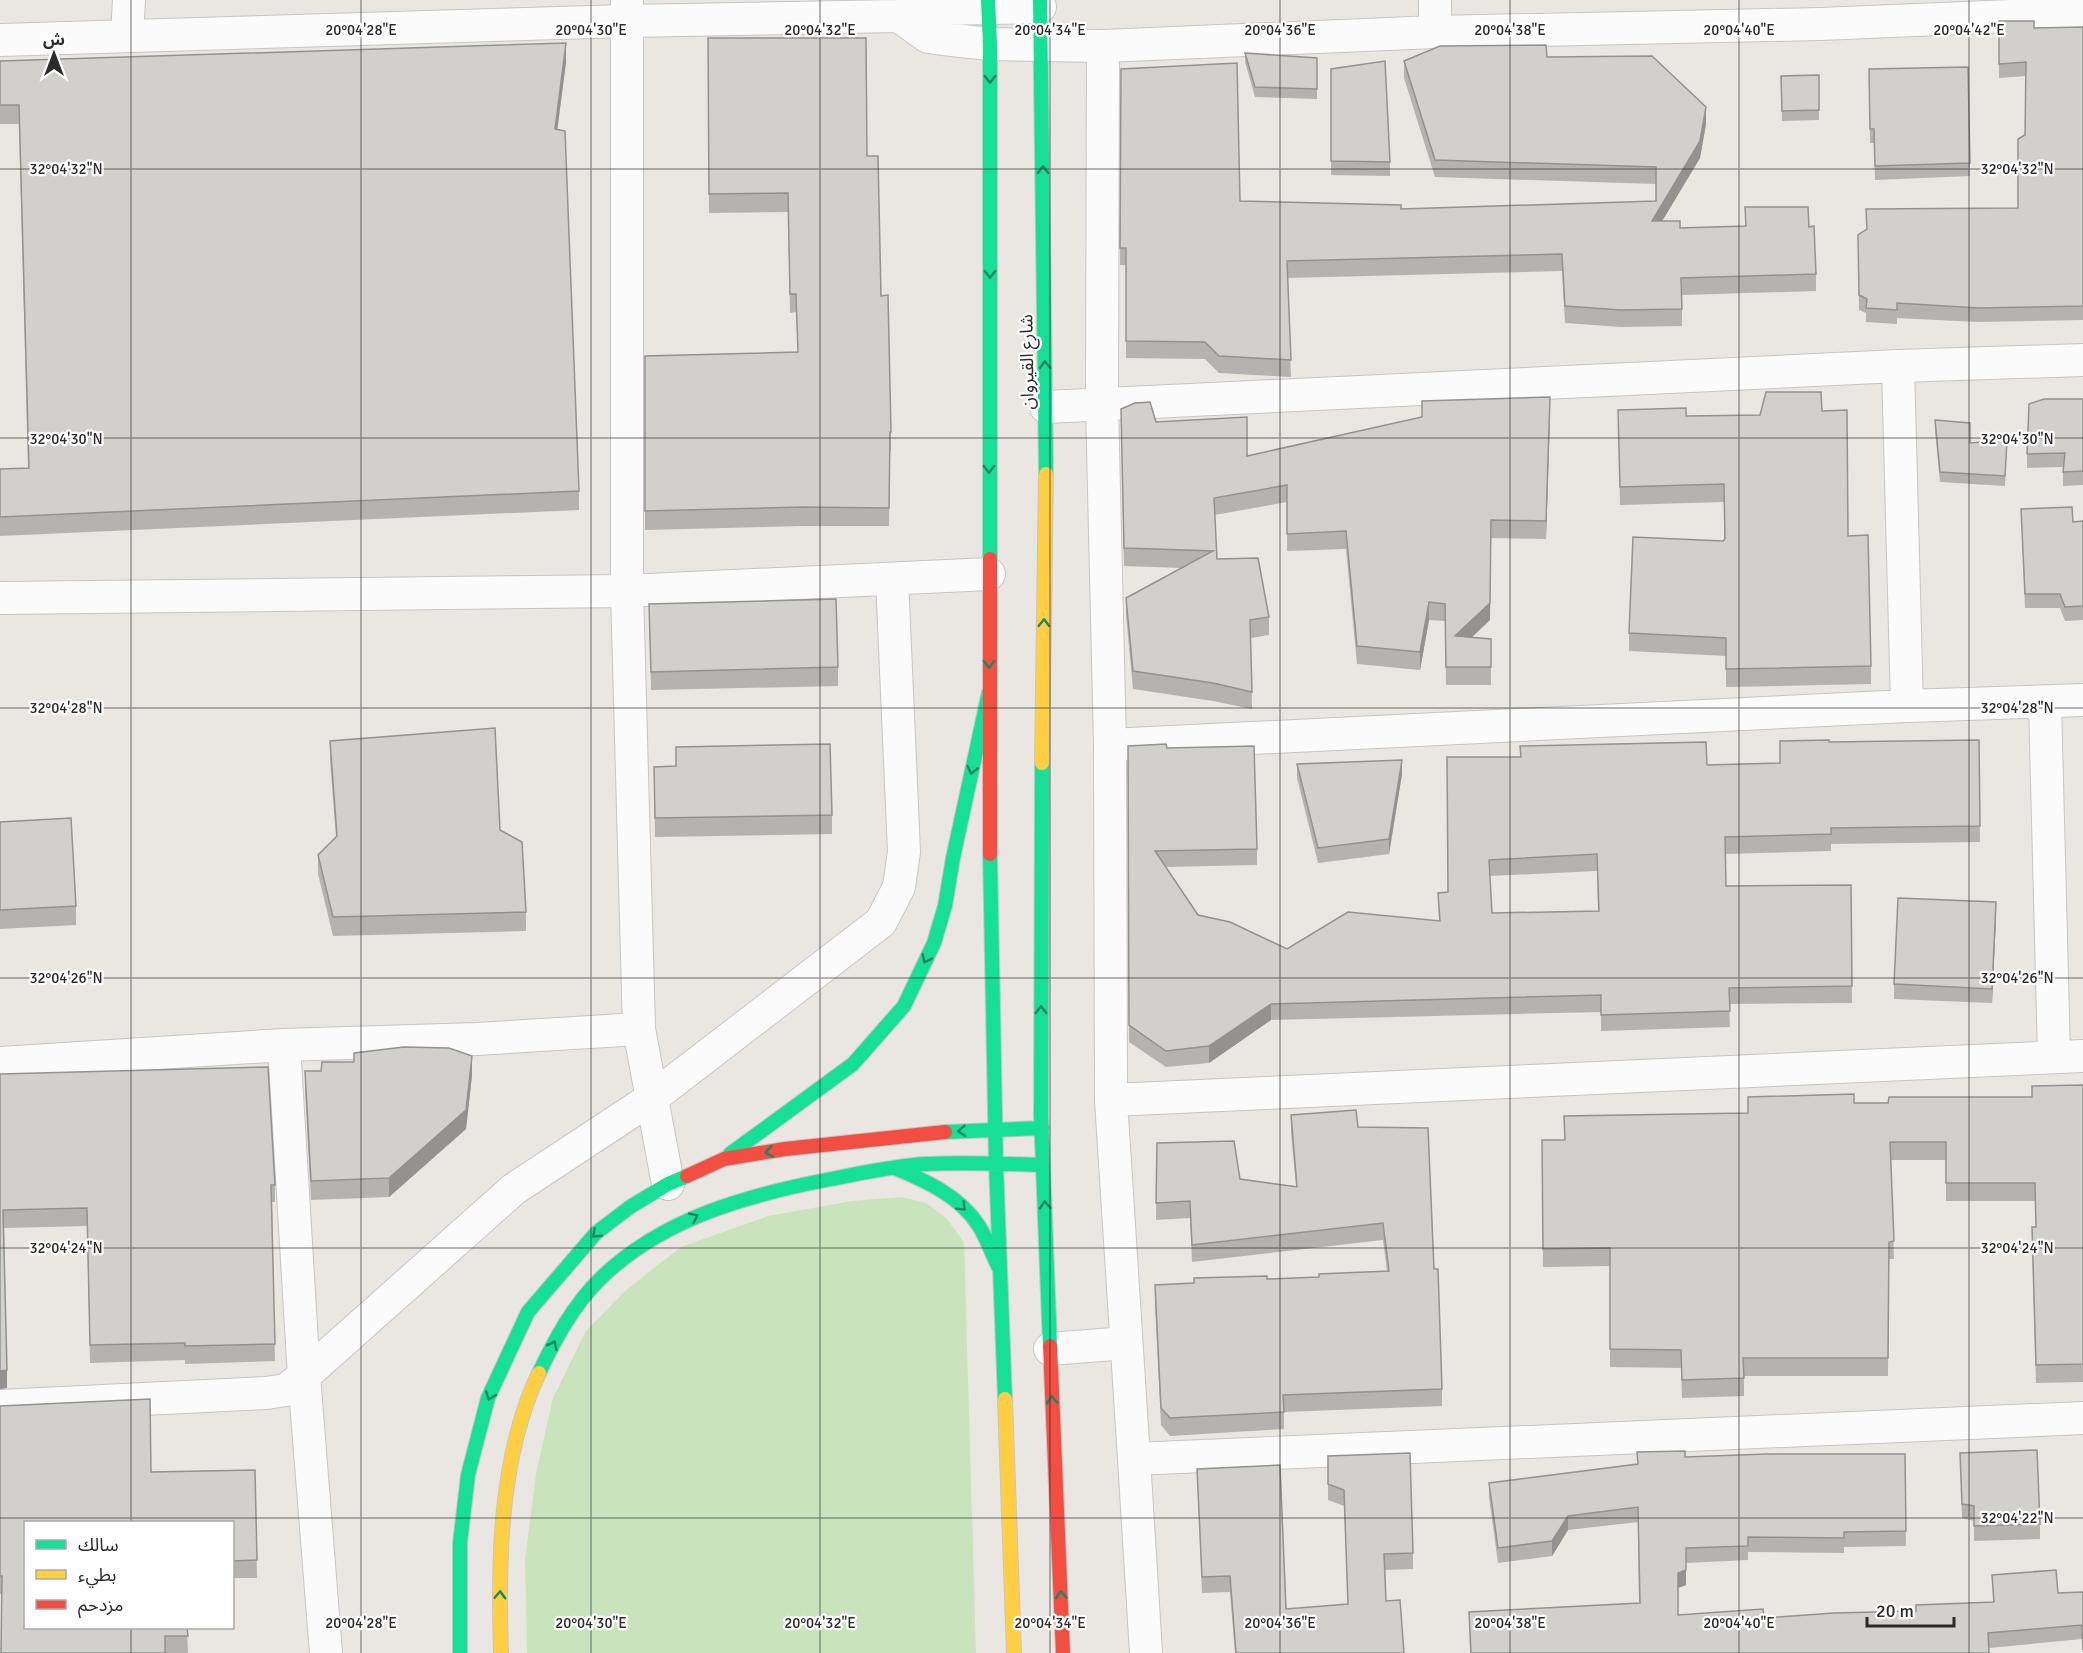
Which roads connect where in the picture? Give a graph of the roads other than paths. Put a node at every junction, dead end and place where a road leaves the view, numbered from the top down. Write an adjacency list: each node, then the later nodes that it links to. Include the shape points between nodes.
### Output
1 (129, 0): 10 (street)
2 (1435, 0): 9 (street)
3 (988, 4): 4 (street); 8 (street); 12 (main road)
4 (1040, 4): 13 (main road, شارع القيروان)
5 (627, 11): 8 (street); 10 (street); 21 (street)
6 (1820, 12): 7 (street); 9 (street)
7 (2083, 13)
8 (899, 16): 12 (street, via 928,37)
9 (1435, 32): 14 (street)
10 (127, 35): 11 (street)
11 (0, 40)
12 (990, 44): 13 (street); 19 (main road, one-way to 19)
13 (1042, 45): 14 (street); 18 (main road, شارع القيروان, one-way to 13)
14 (1103, 46): 17 (street)
15 (2083, 360): 16 (street)
16 (1898, 366): 17 (street); 26 (street)
17 (1102, 404): 18 (street); 27 (street)
18 (1046, 407): 34 (main road, شارع القيروان, one-way to 18)
19 (989, 574): 20 (street); 23 (main road, one-way to 23)
20 (892, 579): 21 (street); 32 (street, via 904,852 899,887 881,922)
21 (627, 591): 22 (street); 28 (street)
22 (0, 598)
23 (989, 692): 35 (main road); 36 (main road, one-way to 36, via 945,906 934,943 904,1006 853,1064)
24 (2083, 700): 25 (street)
25 (2045, 702): 26 (street); 30 (street)
26 (1907, 706): 27 (street)
27 (1110, 745): 33 (street)
28 (639, 1029): 29 (street); 32 (street)
29 (284, 1045): 31 (street); 44 (street)
30 (2068, 1057): 33 (street)
31 (0, 1063)
32 (652, 1098): 40 (street); 44 (street, via 514,1189)
33 (1111, 1100): 42 (street)
34 (1042, 1128): 35 (main road); 38 (main road, شارع القيروان)
35 (995, 1130): 36 (main road, one-way to 36, via 861,1140); 37 (main road)
36 (724, 1159): 40 (main road)
37 (996, 1164): 38 (main road); 39 (main road); 41 (main road)
38 (1043, 1165): 43 (main road, شارع القيروان, one-way to 38)
39 (894, 1167): 41 (main road, one-way to 41, via 952,1198 978,1224); 50 (main road, one-way to 39, via 502,1531 510,1463 529,1395 561,1330 601,1279 653,1237 699,1214 786,1187)
40 (668, 1184): 49 (main road, one-way to 49, via 596,1233 563,1269 528,1312 488,1398 468,1475 460,1544)
41 (999, 1268): 51 (main road)
42 (1126, 1343): 43 (street); 47 (street)
43 (1050, 1349): 52 (main road, شارع القيروان, one-way to 43)
44 (304, 1376): 45 (street, via 286,1390 266,1393); 48 (street)
45 (0, 1406)
46 (2083, 1418): 47 (street)
47 (1134, 1460): 53 (street)
48 (326, 1653)
49 (460, 1653)
50 (501, 1653)
51 (1014, 1653)
52 (1064, 1653)
53 (1146, 1653)

